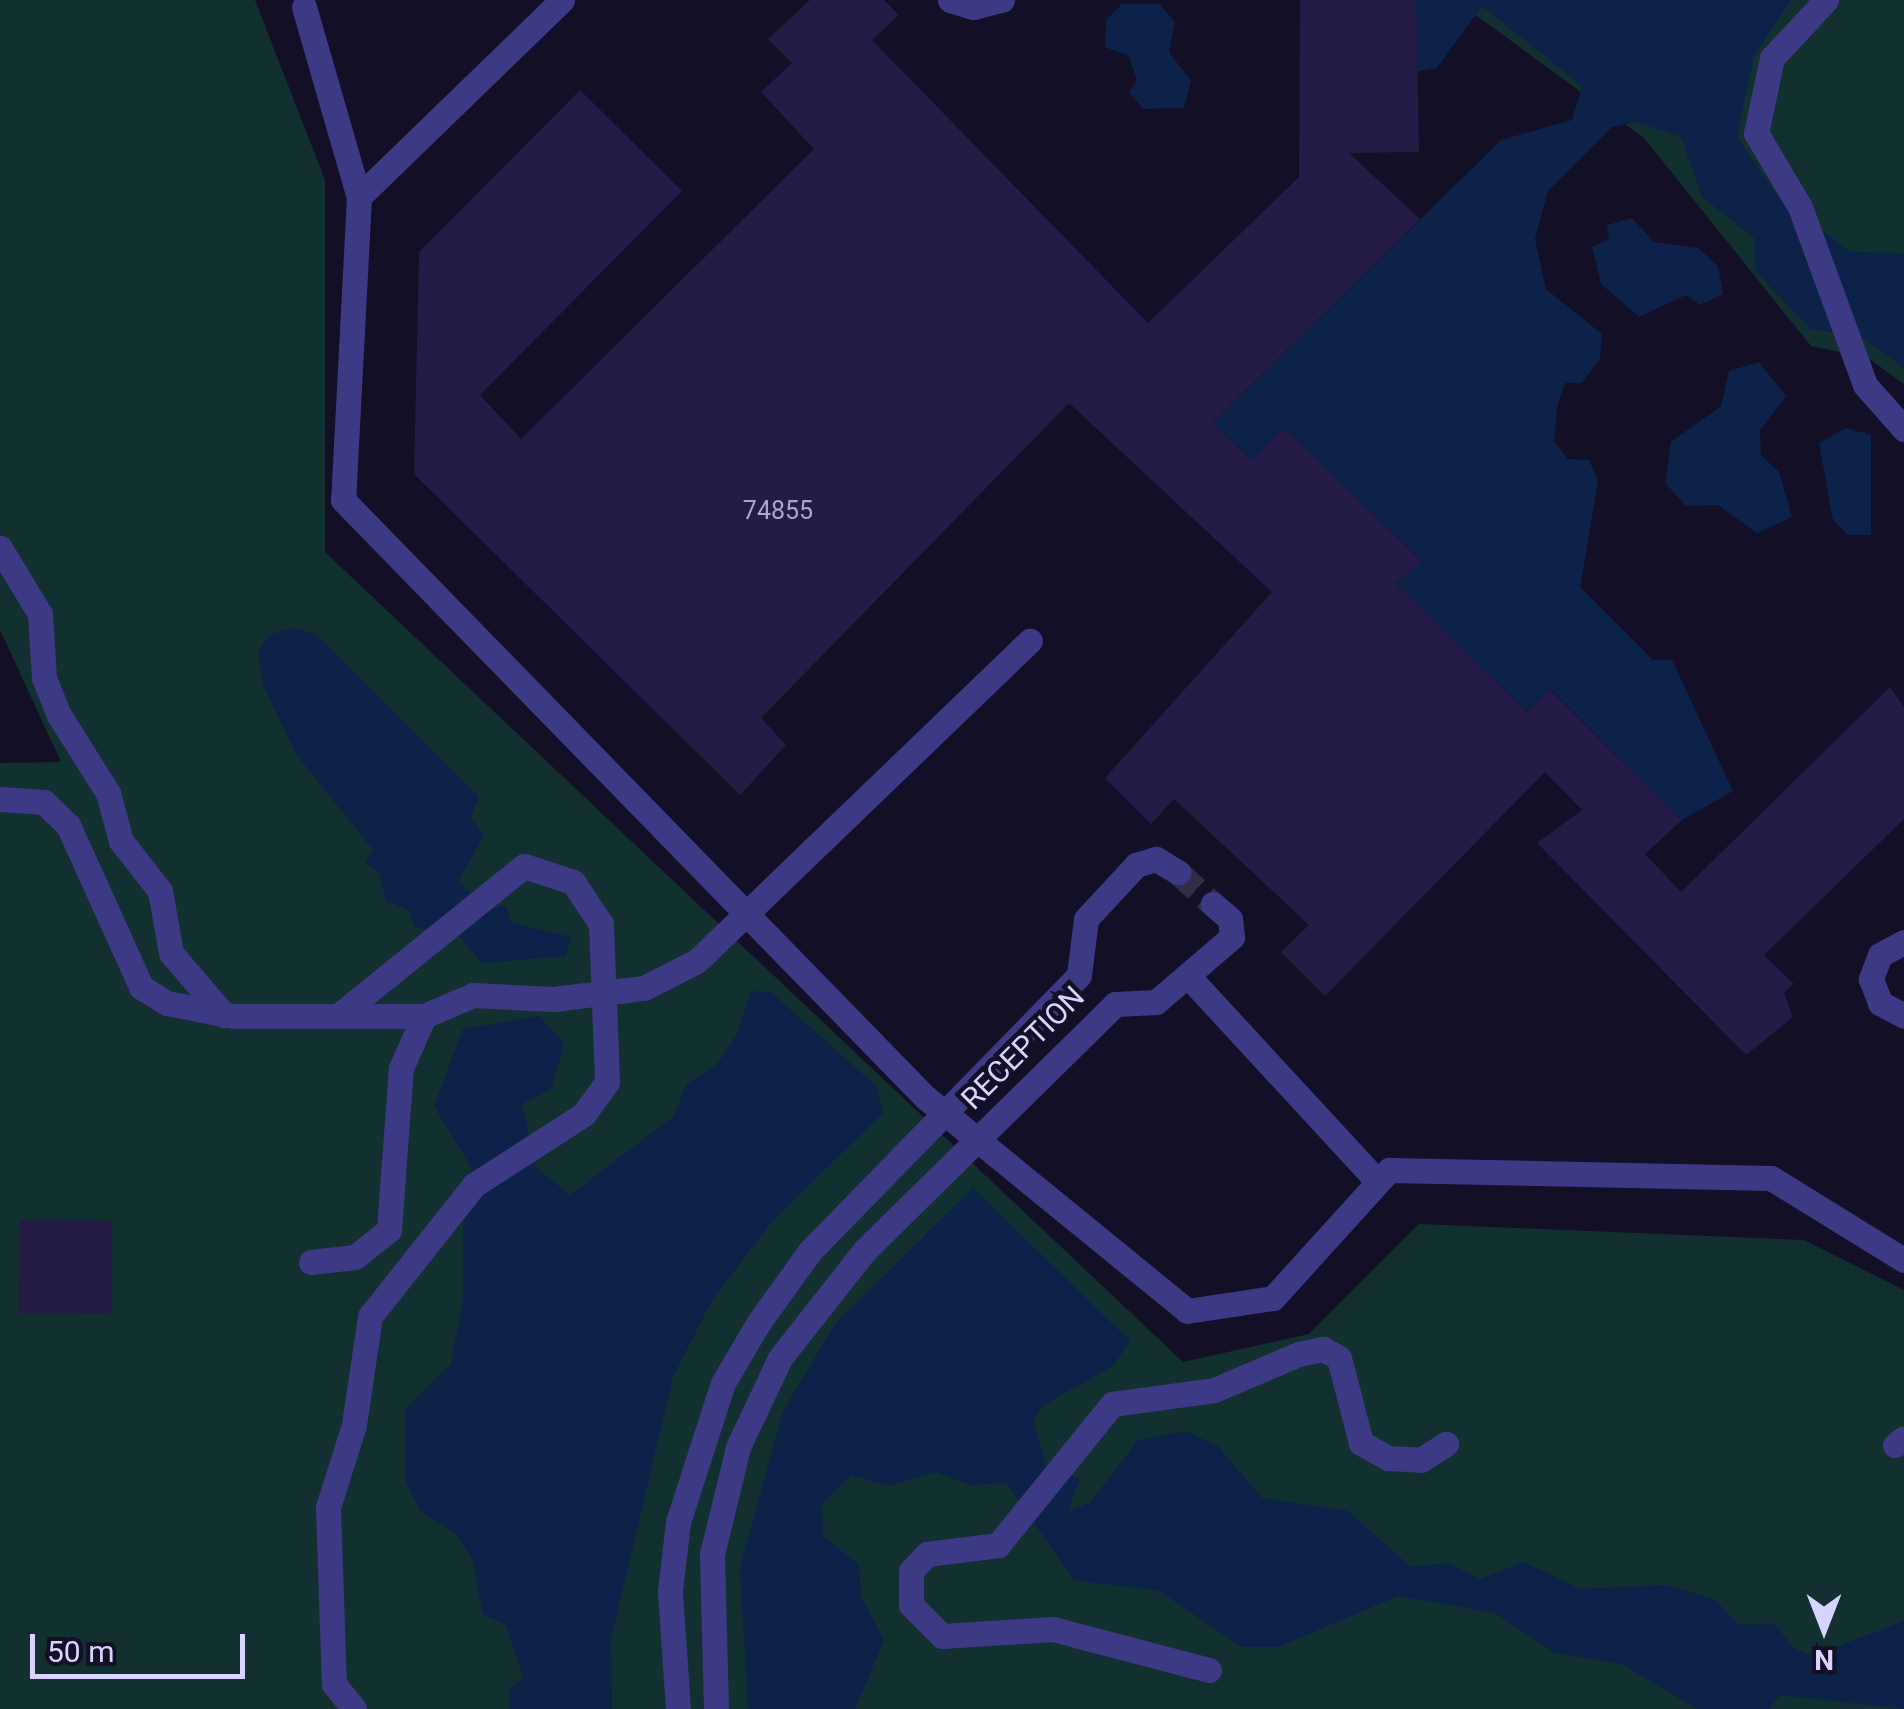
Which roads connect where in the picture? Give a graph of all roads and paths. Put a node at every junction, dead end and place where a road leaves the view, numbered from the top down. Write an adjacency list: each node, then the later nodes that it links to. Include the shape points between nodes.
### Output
1 (562, 0): 6 (lane)
2 (950, 0): 3 (lane)
3 (1002, 0)
4 (1826, 0): 7 (lane, via 1772,58 1760,99 1760,148 1800,208 1874,400)
5 (304, 8): 6 (lane)
6 (359, 198): 13 (lane, via 343,500)
7 (1904, 430)
8 (0, 548): 19 (lane, via 40,614 44,678 60,715 108,793 128,853 160,890 172,953)
9 (1030, 641): 13 (lane)
10 (0, 799): 19 (lane, via 44,802 68,824 142,987 188,1013)
11 (1178, 872): 15 (lane, RECEPTION, via 1156,858 1136,865 1086,919)
12 (1213, 904): 16 (lane, RECEPTION, via 1230,919 1232,937)
13 (754, 912): 17 (lane, via 697,961 644,988); 23 (lane)
14 (1904, 942): 22 (lane, via 1880,955 1871,979 1880,1003)
15 (1079, 975): 18 (lane); 23 (lane, RECEPTION)
16 (1188, 976): 18 (lane, RECEPTION, via 1156,1002); 25 (lane)
17 (604, 993): 20 (lane, via 601,924 573,882 524,866); 21 (lane, via 473,996); 30 (lane, via 606,1082 584,1114 474,1185 370,1316 354,1425 333,1475 331,1651 334,1684)
18 (1115, 1004): 24 (lane, RECEPTION)
19 (224, 1015): 20 (lane)
20 (338, 1016): 21 (lane)
21 (424, 1016): 27 (lane, via 401,1068 389,1230 355,1256)
22 (1904, 1016)
23 (942, 1112): 24 (lane); 31 (lane, RECEPTION, via 810,1251 723,1383 678,1522 670,1609)
24 (975, 1141): 25 (lane, via 1187,1311 1273,1298); 32 (lane, RECEPTION, via 814,1308 752,1412 712,1554 707,1639)
25 (1378, 1182): 26 (lane, via 1389,1170 1771,1178)
26 (1904, 1260)
27 (311, 1262)
28 (1446, 1444): 29 (lane, via 1420,1460 1388,1458 1362,1443 1348,1374 1322,1349 1214,1390 1122,1399 1058,1462 992,1550 940,1552 914,1564 908,1594 932,1632 1053,1629)
29 (1209, 1670)
30 (354, 1709)
31 (678, 1709)
32 (716, 1709)

